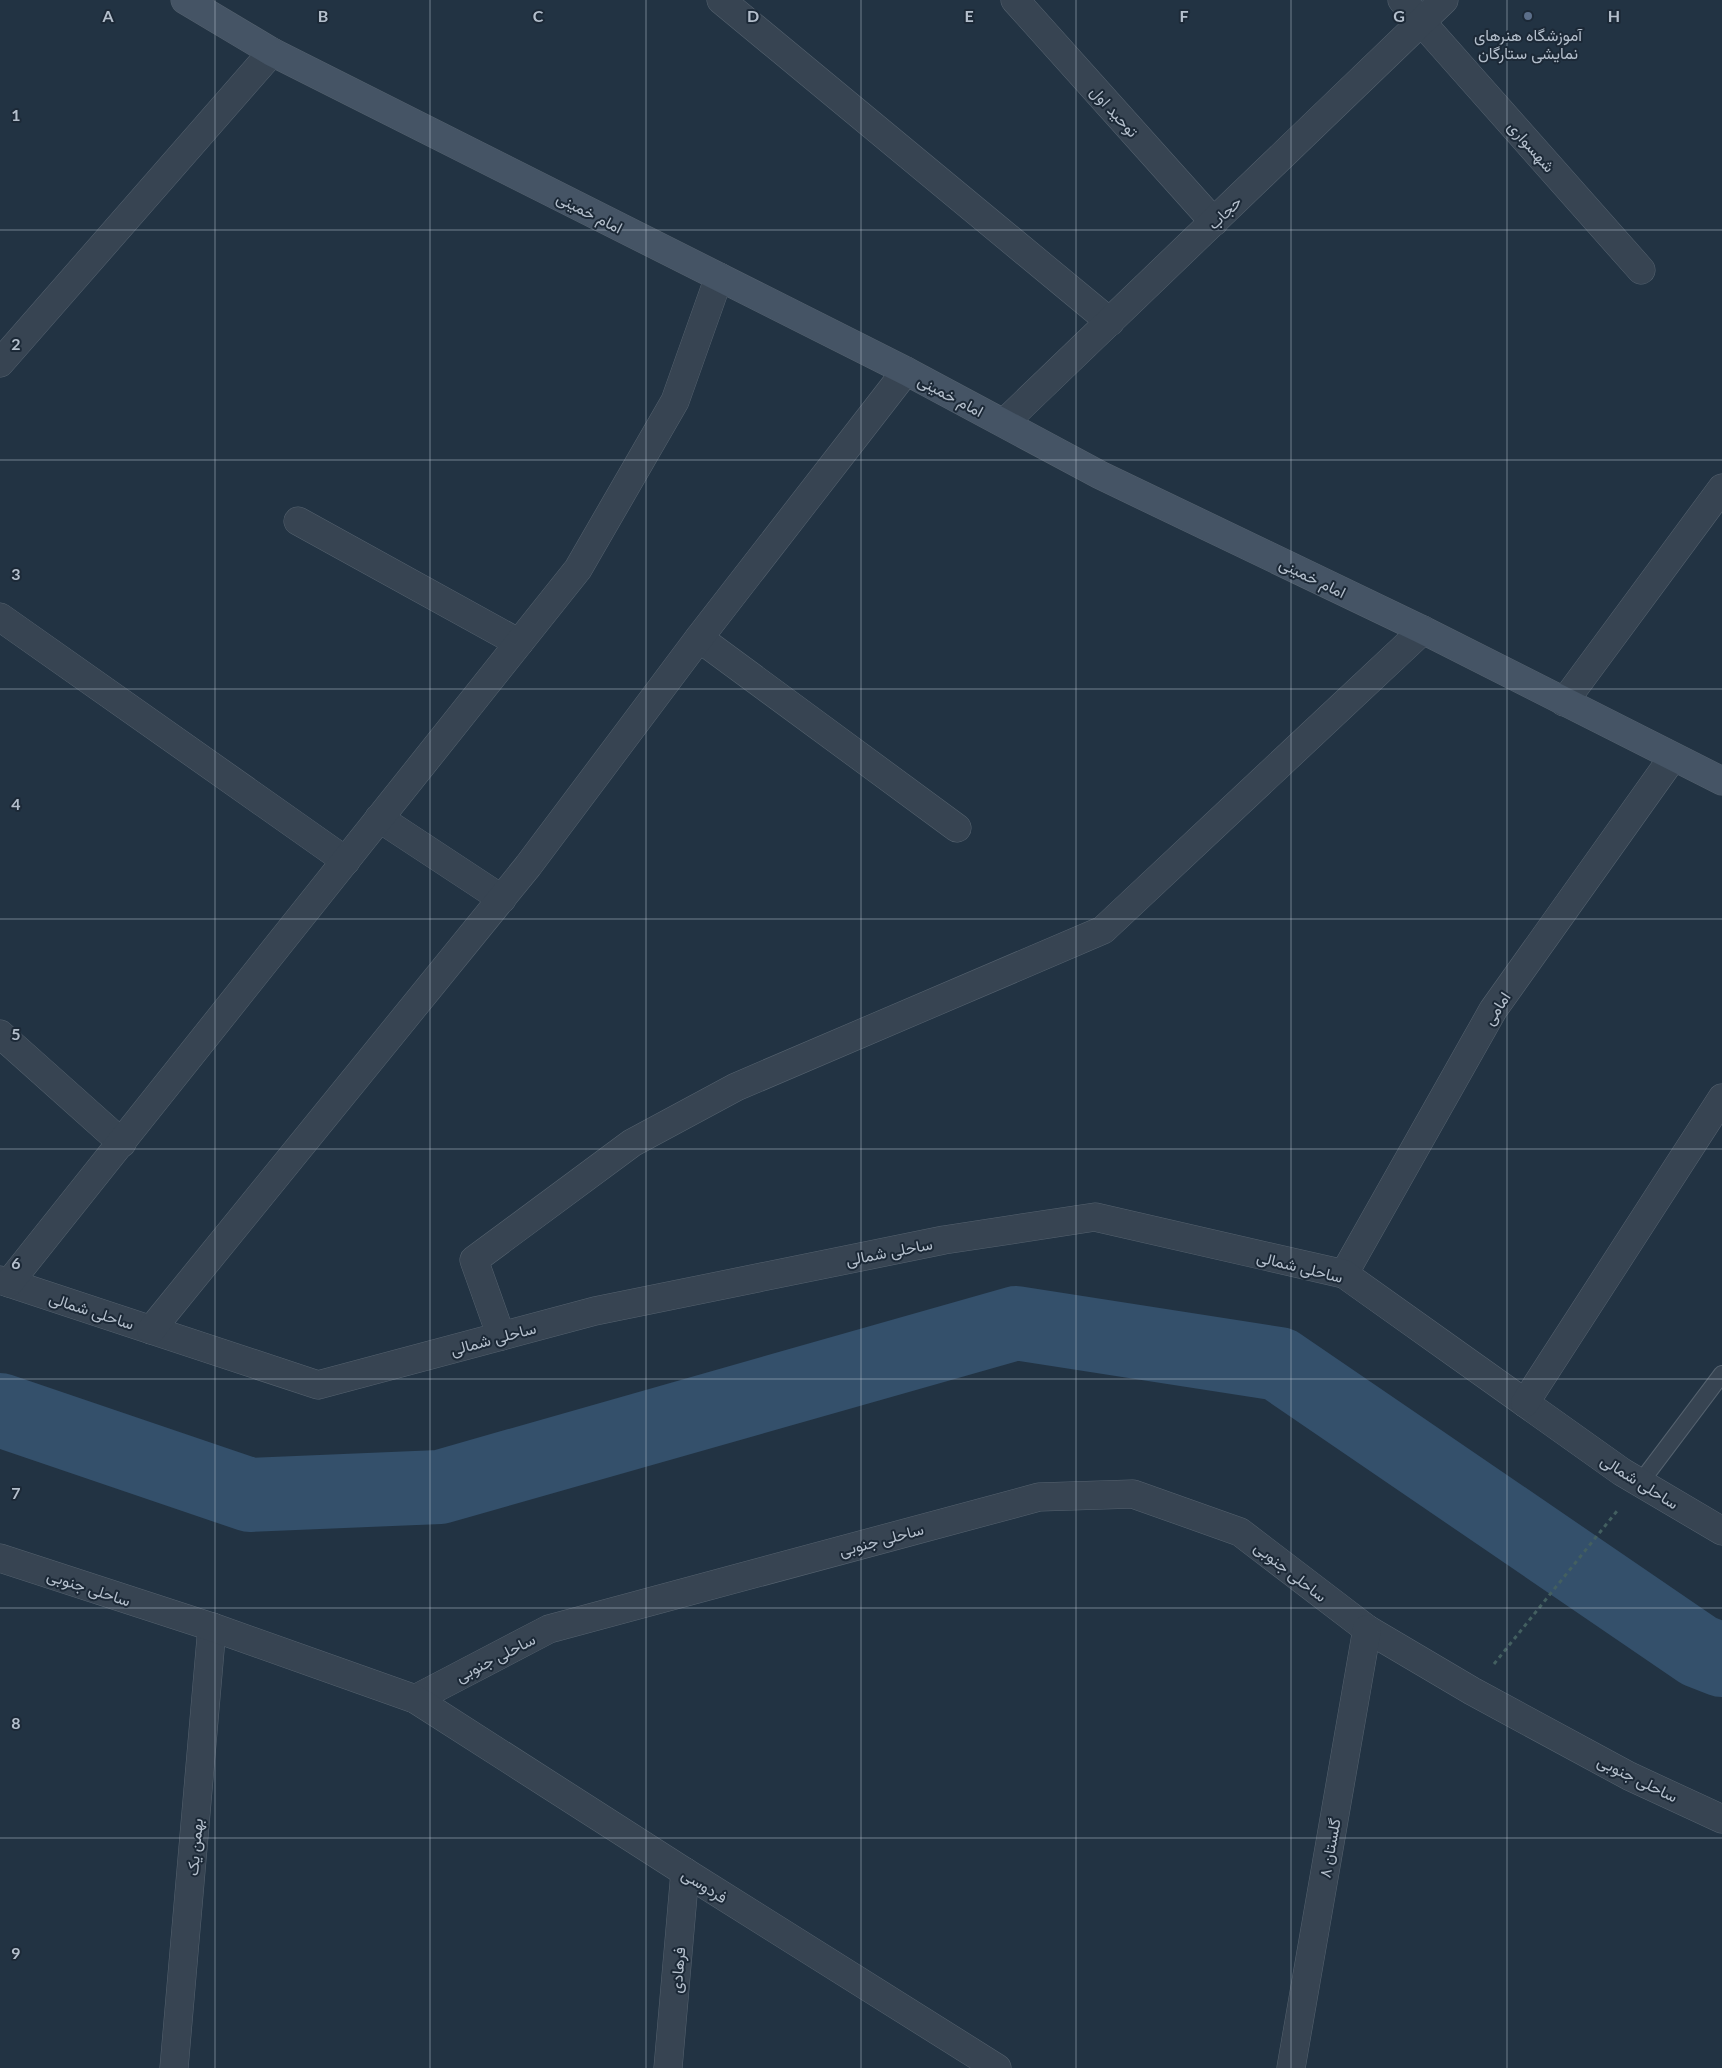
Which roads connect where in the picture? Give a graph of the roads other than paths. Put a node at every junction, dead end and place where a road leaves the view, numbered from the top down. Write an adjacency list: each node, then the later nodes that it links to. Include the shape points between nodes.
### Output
1 (185, 0): 7 (main road, امام خمینی)
2 (721, 0): 11 (street)
3 (1015, 0): 8 (street, توحید اول)
4 (1402, 0): 6 (street, شهسواری)
5 (1444, 0): 6 (street, حجاب)
6 (1422, 21): 8 (street, حجاب); 9 (street, شهسواری)
7 (272, 52): 10 (main road, امام خمینی); 12 (street)
8 (1214, 222): 11 (street, حجاب)
9 (1641, 270)
10 (719, 276): 13 (main road, امام خمینی); 20 (street, via 675,401 578,569)
11 (1110, 322): 14 (street, حجاب)
12 (0, 363)
13 (906, 371): 14 (main road, امام خمینی); 19 (street)
14 (1004, 423): 18 (main road, امام خمینی, via 1100,475)
15 (1722, 488): 21 (street)
16 (298, 521): 20 (street)
17 (0, 616): 26 (street)
18 (1423, 630): 21 (main road, امام خمینی); 34 (street, via 1103,930 736,1087 632,1143 474,1260)
19 (699, 638): 25 (street); 27 (street)
20 (519, 643): 24 (street)
21 (1564, 702): 22 (main road, امام خمینی)
22 (1674, 757): 23 (main road, امام خمینی); 31 (street, امامی, via 1493,1010)
23 (1722, 781)
24 (379, 818): 26 (street); 27 (street)
25 (957, 828)
26 (346, 861): 30 (street)
27 (502, 898): 33 (street)
28 (0, 1034): 30 (street)
29 (1722, 1098): 36 (street)
30 (122, 1143): 32 (street)
31 (1344, 1274): 34 (street, ساحلی شمالی, via 1095,1218 934,1242 595,1311); 36 (street, ساحلی شمالی)
32 (4, 1282): 33 (street, ساحلی شمالی)
33 (151, 1330): 34 (street, ساحلی شمالی, via 318,1386)
34 (501, 1336)
35 (1722, 1374): 37 (lane)
36 (1525, 1403): 37 (street, ساحلی شمالی)
37 (1640, 1483): 38 (street, ساحلی شمالی)
38 (1722, 1531)
39 (0, 1558): 40 (street, ساحلی جنوبی)
40 (212, 1627): 42 (street, ساحلی جنوبی); 45 (street, بهمن یک)
41 (1367, 1629): 42 (street, ساحلی جنوبی, via 1240,1532 1133,1494 1039,1497 550,1629); 43 (street, ساحلی جنوبی, via 1472,1691 1629,1776); 48 (street, گلستان ۸)
42 (415, 1699): 44 (street, فردوسی)
43 (1722, 1819)
44 (685, 1872): 46 (street, فرهادی); 47 (street, فردوسی)
45 (174, 2068)
46 (668, 2068)
47 (997, 2068)
48 (1291, 2068)

